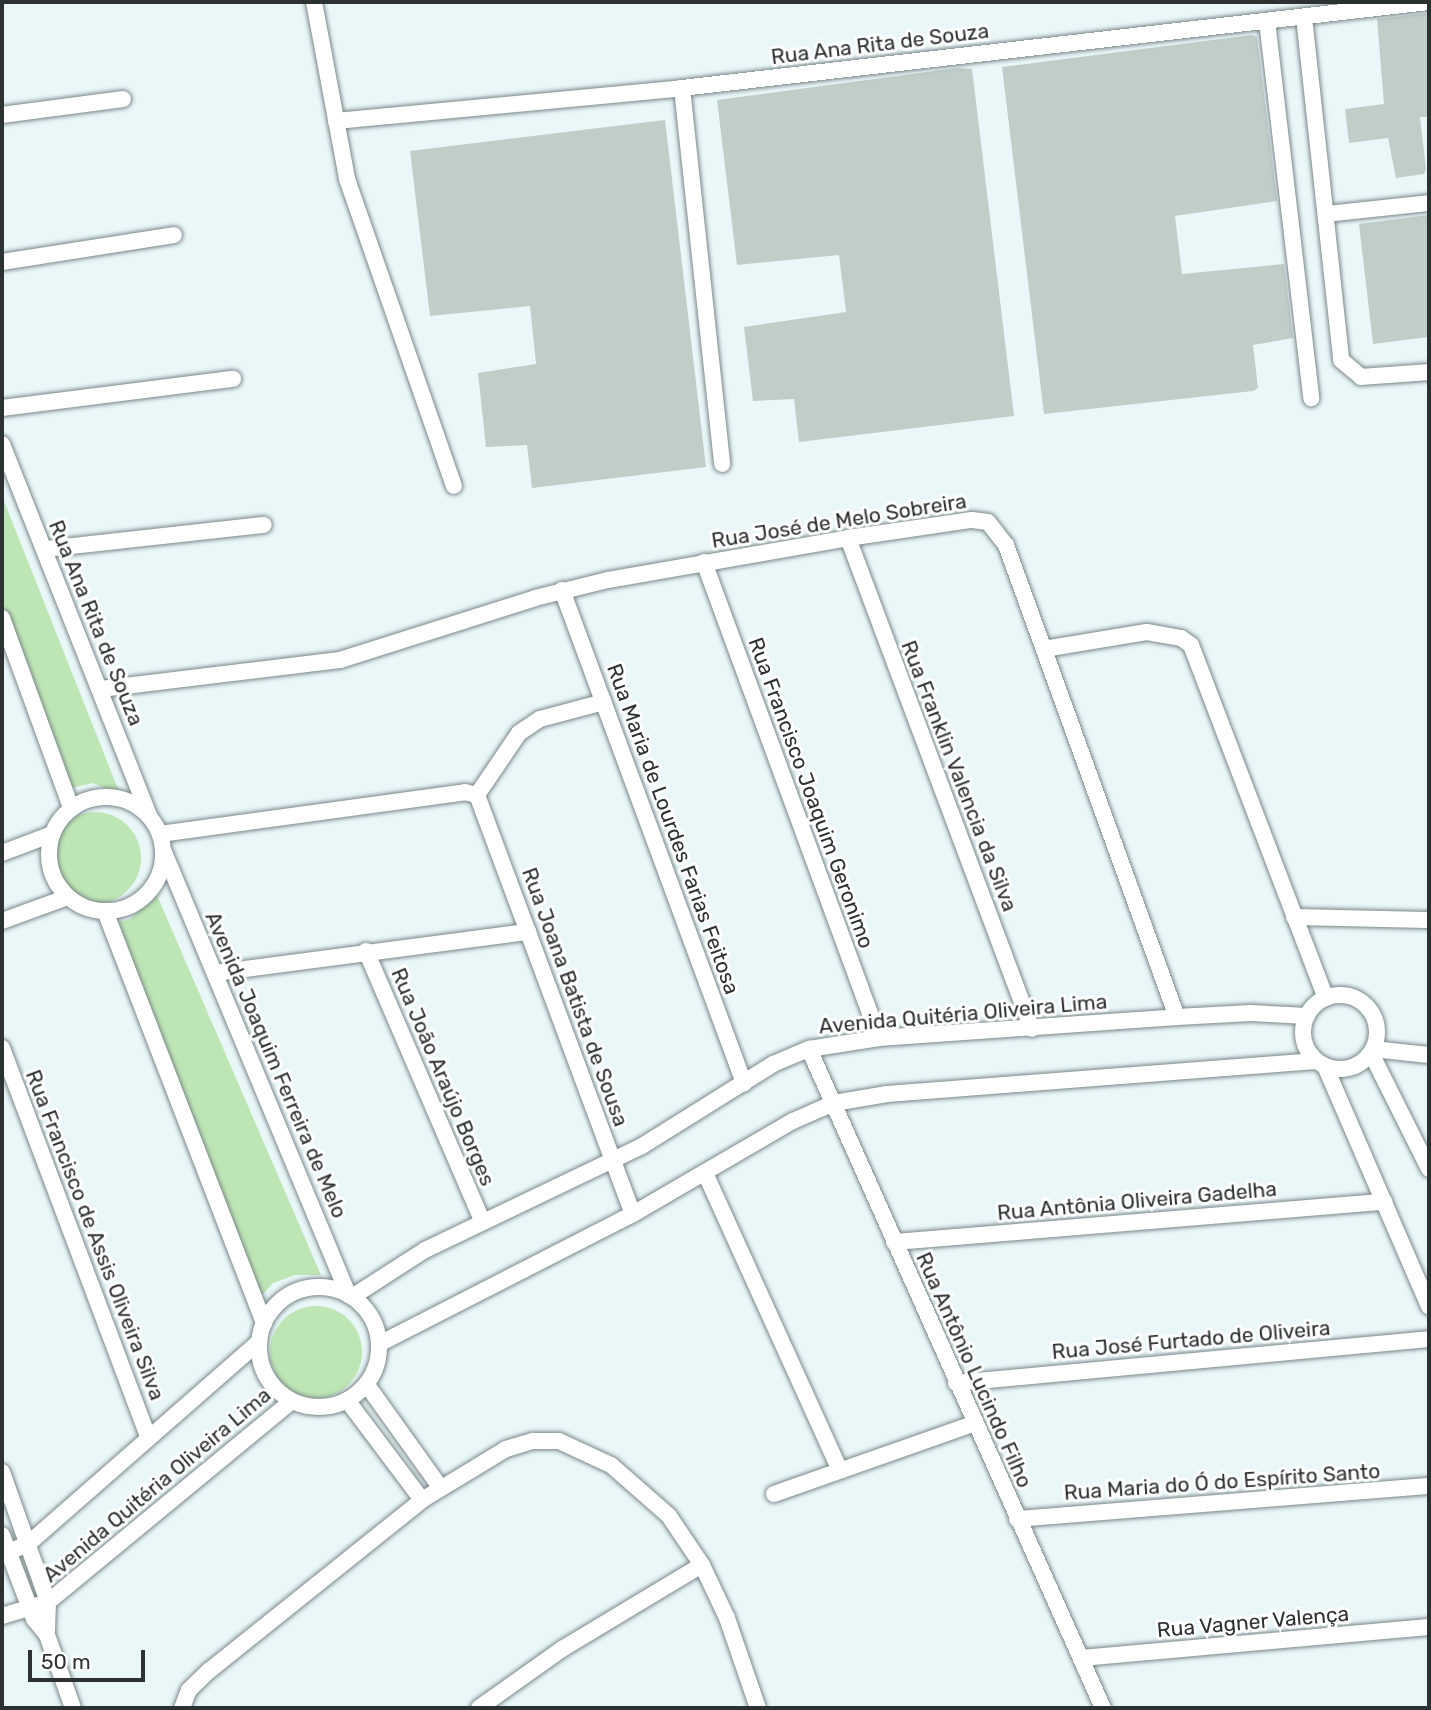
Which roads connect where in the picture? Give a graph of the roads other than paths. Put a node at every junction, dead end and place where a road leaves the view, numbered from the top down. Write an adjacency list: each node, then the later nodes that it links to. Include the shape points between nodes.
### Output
1 (314, 2): 8 (street)
2 (1420, 2): 3 (street, Rua Ana Rita de Souza)
3 (1304, 17): 4 (street, Rua Ana Rita de Souza); 10 (street)
4 (1267, 21): 5 (street, Rua Ana Rita de Souza); 15 (street)
5 (682, 88): 8 (street, Rua Ana Rita de Souza); 18 (street)
6 (123, 99): 7 (street)
7 (2, 115)
8 (335, 121): 19 (street, via 363,231)
9 (1429, 203): 10 (street)
10 (1326, 214): 13 (street, via 1339,351 1346,368 1371,378)
11 (174, 235): 12 (street)
12 (2, 261)
13 (1429, 372)
14 (233, 379): 16 (street)
15 (1311, 398)
16 (2, 408)
17 (2, 444): 22 (street, Rua Ana Rita de Souza)
18 (722, 464)
19 (454, 486)
20 (264, 525): 22 (street)
21 (848, 538): 23 (street, Rua José de Melo Sobreira); 26 (street, Rua José de Melo Sobreira, via 972,520 988,522 1006,545); 47 (street, Rua Franklin Valencia da Silva)
22 (45, 549): 27 (street, Rua Ana Rita de Souza)
23 (704, 562): 24 (street, Rua José de Melo Sobreira); 48 (street, Rua Francisco Joaquim Geronimo)
24 (562, 590): 27 (street, Rua José de Melo Sobreira, via 377,652); 28 (street, Rua Maria de Lourdes Farias Feitosa)
25 (2, 618): 30 (street)
26 (1044, 649): 38 (street, via 1147,632 1181,638 1191,645); 46 (street, Rua José de Melo Sobreira)
27 (100, 689): 31 (street, Rua Ana Rita de Souza)
28 (604, 702): 29 (street, via 540,719 519,733); 54 (street, Rua Maria de Lourdes Farias Feitosa)
29 (477, 795): 33 (street, via 465,792); 41 (street, Rua Joana Batista de Sousa)
30 (71, 808): 31 (street, via 91,798 113,796 133,803); 32 (street)
31 (150, 817): 33 (street)
32 (52, 834): 35 (street); 36 (street, via 50,868)
33 (160, 834): 34 (street)
34 (163, 852): 37 (street, via 157,879 140,900); 43 (street, Avenida Joaquim Ferreira de Melo)
35 (2, 853)
36 (68, 897): 37 (street); 40 (street)
37 (105, 911): 65 (street)
38 (1294, 918): 39 (street); 44 (street)
39 (1429, 920)
40 (2, 921)
41 (528, 932): 42 (street); 56 (street, Rua Joana Batista de Sousa)
42 (366, 951): 43 (street); 61 (street, Rua João Araújo Borges)
43 (215, 973): 63 (street, Avenida Joaquim Ferreira de Melo)
44 (1326, 998): 45 (street); 51 (street, via 1351,998 1371,1013 1376,1024)
45 (1307, 1016): 46 (street, Avenida Quitéria Oliveira Lima); 53 (street, via 1303,1036)
46 (1177, 1017): 47 (street, Avenida Quitéria Oliveira Lima)
47 (1032, 1029): 48 (street, Avenida Quitéria Oliveira Lima)
48 (879, 1038): 50 (street, Avenida Quitéria Oliveira Lima)
49 (2, 1048): 74 (street, Rua Francisco de Assis Oliveira Silva)
50 (809, 1049): 54 (street, Avenida Quitéria Oliveira Lima); 55 (street, Rua Antônio Lucindo Filho)
51 (1372, 1051): 52 (street); 53 (street, via 1350,1068); 57 (street)
52 (1429, 1055)
53 (1321, 1064): 55 (street, via 887,1094); 59 (street)
54 (744, 1083): 56 (street, Avenida Quitéria Oliveira Lima)
55 (834, 1103): 58 (street, via 793,1121); 62 (street, Rua Antônio Lucindo Filho)
56 (613, 1161): 60 (street, Rua Joana Batista de Sousa); 61 (street, Avenida Quitéria Oliveira Lima)
57 (1429, 1170)
58 (706, 1175): 60 (street); 75 (street)
59 (1384, 1202): 62 (street, Rua Antônia Oliveira Gadelha); 64 (street)
60 (633, 1214): 68 (street)
61 (482, 1220): 63 (street, Avenida Quitéria Oliveira Lima)
62 (894, 1242): 69 (street, Rua Antônio Lucindo Filho)
63 (350, 1296): 65 (street, via 329,1288 290,1294); 68 (street, via 370,1318)
64 (1429, 1306)
65 (264, 1323): 67 (street)
66 (1429, 1339): 69 (street, Rua José Furtado de Oliveira)
67 (258, 1342): 72 (street, via 266,1376); 74 (street, Avenida Quitéria Oliveira Lima)
68 (379, 1344): 70 (street)
69 (956, 1383): 73 (street, Rua Antônio Lucindo Filho)
70 (367, 1385): 71 (street); 77 (street)
71 (347, 1400): 72 (street, via 326,1407); 80 (street)
72 (292, 1401): 86 (street, Avenida Quitéria Oliveira Lima)
73 (973, 1424): 75 (street); 81 (street, Rua Antônio Lucindo Filho)
74 (148, 1437): 83 (street, Avenida Quitéria Oliveira Lima)
75 (840, 1470): 79 (street)
76 (2, 1472): 83 (street)
77 (440, 1486): 80 (street); 85 (street, via 506,1450 533,1441 559,1441 611,1465 639,1487 670,1516)
78 (1429, 1486): 81 (street, Rua Maria do Ó do Espírito Santo)
79 (774, 1494)
80 (422, 1500): 93 (street, via 210,1670 189,1690)
81 (1017, 1519): 91 (street, Rua Antônio Lucindo Filho)
82 (2, 1535): 84 (street)
83 (28, 1544): 84 (street, Avenida Quitéria Oliveira Lima); 86 (street)
84 (8, 1552): 87 (street)
85 (702, 1565): 94 (street, via 562,1649); 95 (street, via 727,1618)
86 (48, 1602): 87 (street); 90 (street)
87 (29, 1608): 88 (street); 90 (street)
88 (2, 1616)
89 (1429, 1627): 91 (street, Rua Vagner Valença)
90 (47, 1635): 92 (street)
91 (1081, 1658): 96 (street, Rua Antônio Lucindo Filho)
92 (73, 1708)
93 (181, 1708)
94 (479, 1708)
95 (758, 1708)
96 (1103, 1708)

